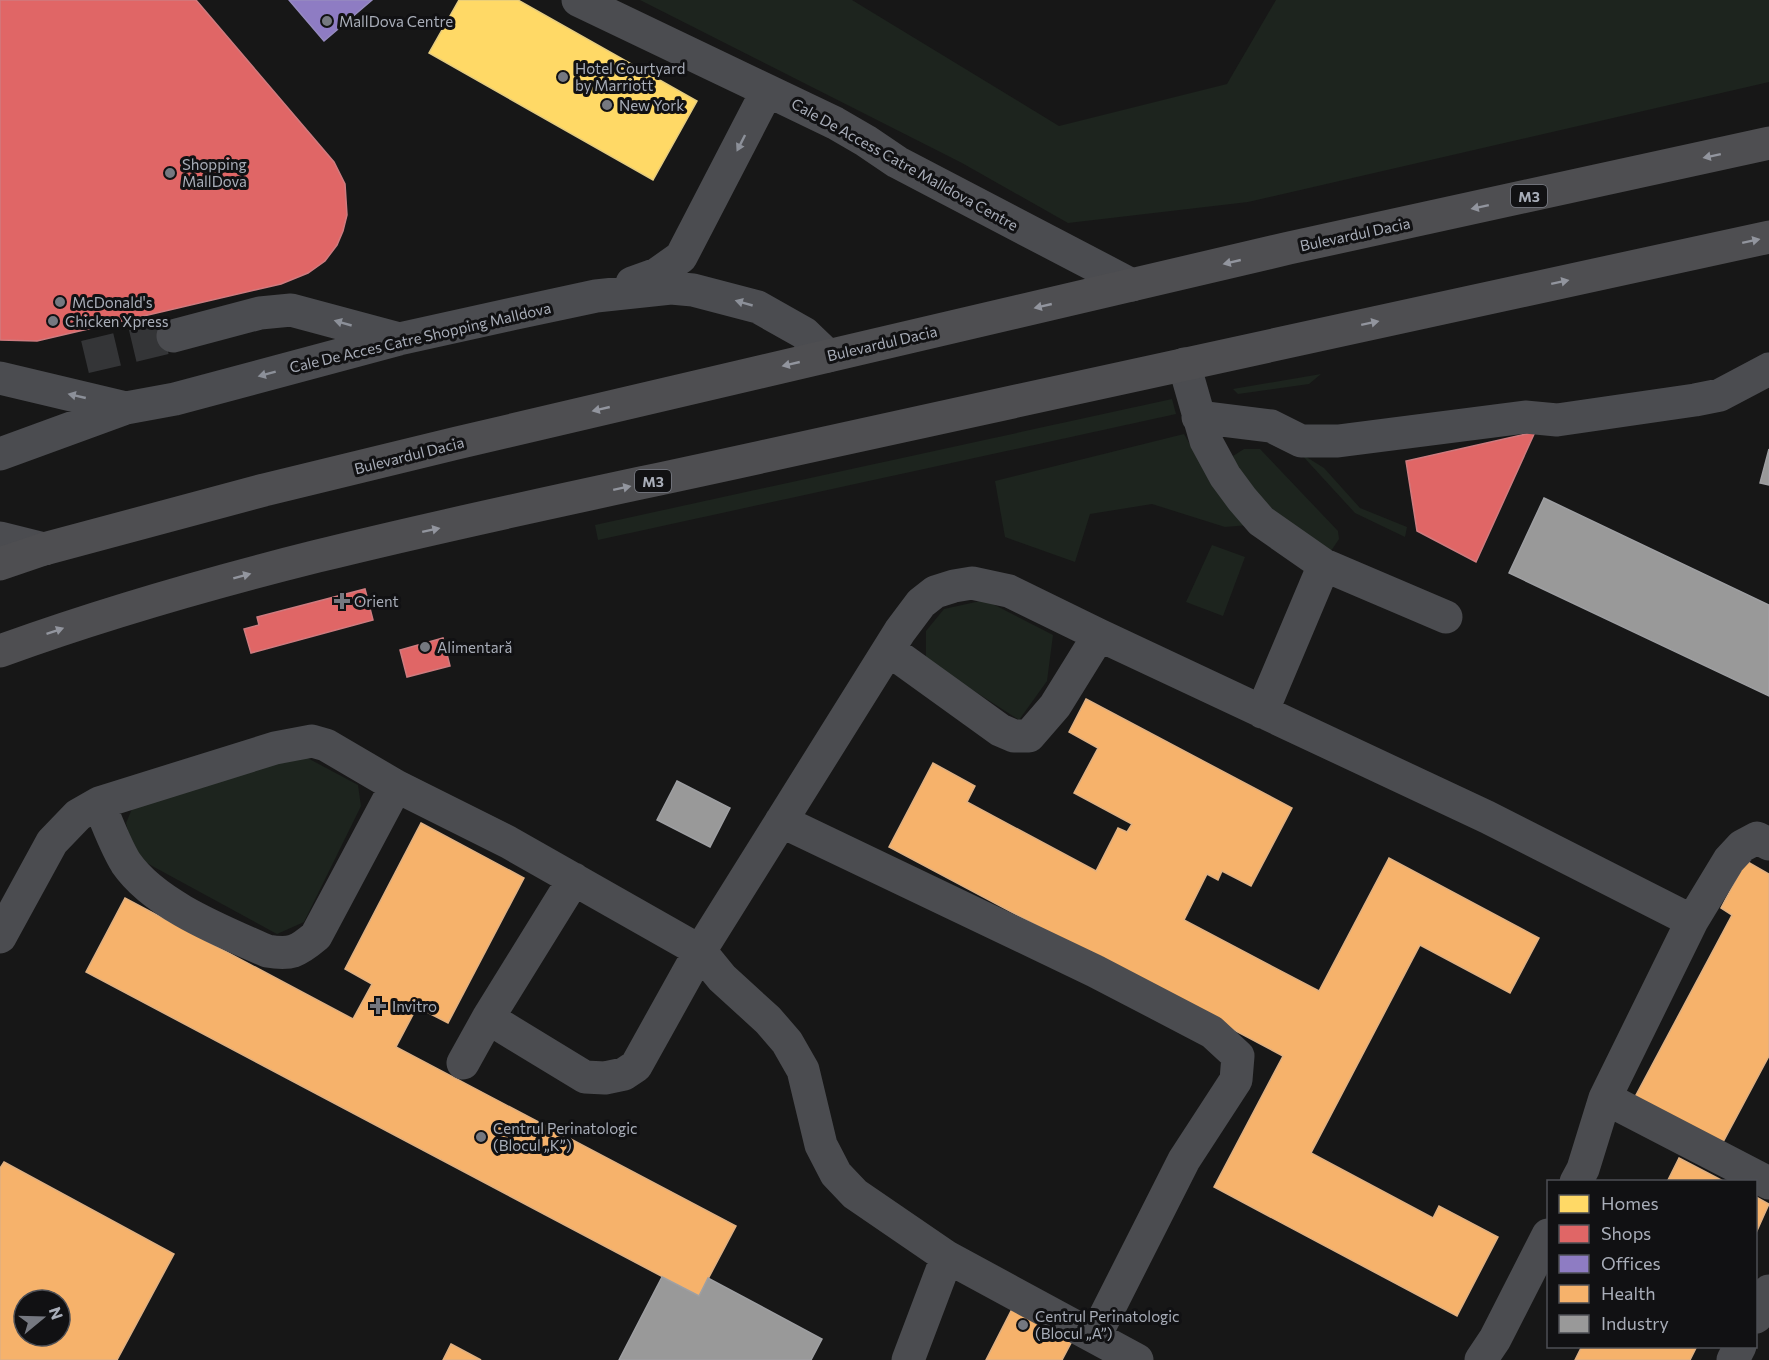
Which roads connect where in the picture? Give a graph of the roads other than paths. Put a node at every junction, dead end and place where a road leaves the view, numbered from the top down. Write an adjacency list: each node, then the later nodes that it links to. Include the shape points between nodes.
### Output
1 (578, 0): 2 (street, Cale De Access Catre Malldova Centre)
2 (767, 91): 5 (street, Cale De Access Catre Malldova Centre, via 835,123 897,162); 6 (street, one-way to 6, via 681,257 657,274)
3 (1769, 143): 5 (highway, Bulevardul Dacia / M3, one-way to 5)
4 (1769, 237): 10 (highway, M3, one-way to 4)
5 (1132, 285): 9 (highway, Bulevardul Dacia / M3, one-way to 9)
6 (596, 296): 8 (street, Cale De Acces Catre Shopping Malldova); 9 (street, Cale De Acces Catre Shopping Malldova, one-way to 6, via 804,333 758,307 712,294 671,288)
7 (173, 336): 8 (street, one-way to 7, via 291,310 260,313)
8 (399, 339): 13 (street, Cale De Acces Catre Shopping Malldova, one-way to 13, via 175,399)
9 (828, 356): 17 (highway, Bulevardul Dacia / M3, one-way to 17, via 434,448)
10 (1184, 364): 14 (street); 23 (highway, M3, one-way to 10, via 160,599 388,540)
11 (1769, 369): 14 (street, via 1720,395 1695,400 1557,420 1525,417 1338,441 1301,441 1271,426)
12 (0, 378): 13 (street, Cale De Acces Catre Shopping Malldova, one-way to 12)
13 (126, 408): 15 (street)
14 (1198, 417): 19 (street, via 1211,450 1242,499 1261,520)
15 (0, 454)
16 (0, 538): 17 (street)
17 (44, 549): 18 (highway, Bulevardul Dacia / M3)
18 (0, 564)
19 (1324, 565): 20 (street); 24 (street)
20 (1446, 617)
21 (1099, 635): 22 (street, via 1009,591 972,584 935,592 921,603); 22 (street, via 1055,706 1029,736 1014,736 1000,730); 24 (street)
22 (889, 650): 27 (street)
23 (0, 651)
24 (1262, 712): 30 (street, via 1487,817)
25 (396, 786): 26 (street, via 326,745 312,741 275,748); 26 (street, via 316,936 295,952 284,954 267,951 171,904 143,883 126,862); 29 (street)
26 (99, 803): 31 (street, via 78,815 52,842)
27 (781, 821): 32 (street); 42 (street, via 1095,971 1212,1032 1238,1056 1236,1080 1184,1160)
28 (1769, 844): 30 (street, via 1757,838 1742,846 1729,860)
29 (574, 879): 32 (street); 33 (street)
30 (1692, 921): 35 (street)
31 (0, 937)
32 (700, 951): 33 (street, via 636,1066 624,1074 585,1077); 39 (street, via 787,1042 803,1070 821,1145 836,1174 855,1194)
33 (488, 1018): 34 (street)
34 (463, 1063)
35 (1605, 1098): 36 (street); 37 (street)
36 (1577, 1180)
37 (1769, 1183)
38 (1547, 1237): 45 (street)
39 (947, 1257): 42 (street); 43 (street)
40 (1769, 1291): 41 (street)
41 (1757, 1313)
42 (1095, 1336): 44 (street)
43 (908, 1360)
44 (1137, 1360)
45 (1481, 1360)

